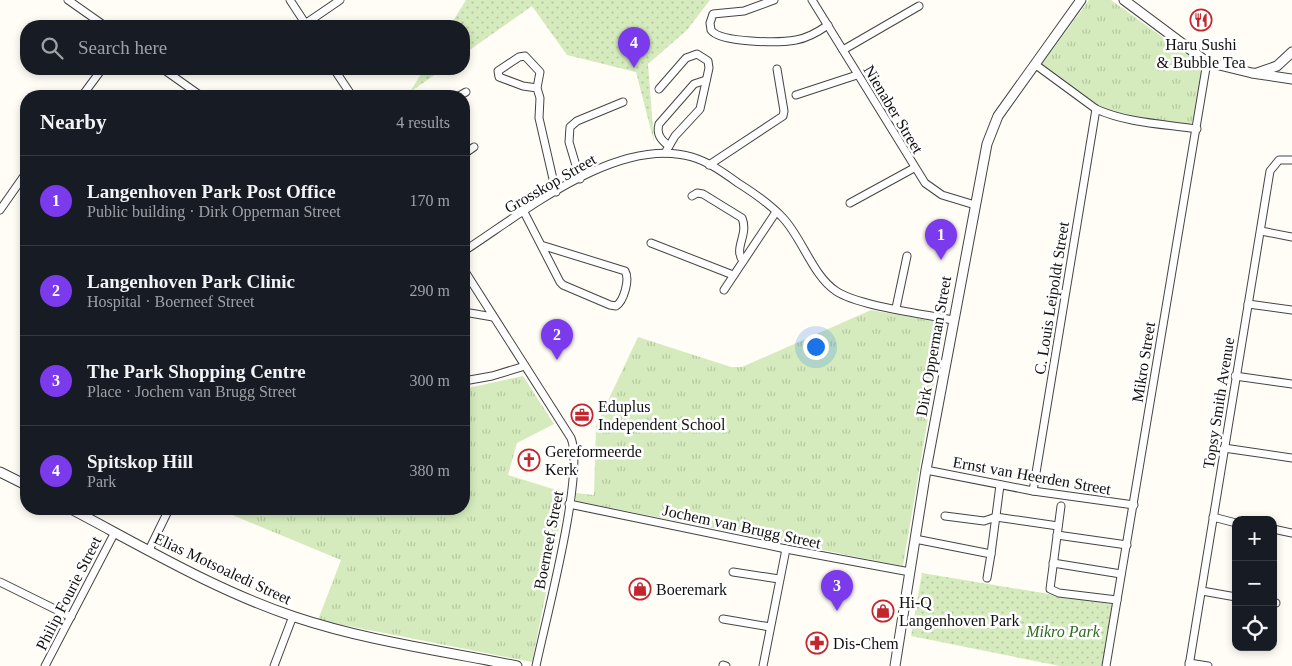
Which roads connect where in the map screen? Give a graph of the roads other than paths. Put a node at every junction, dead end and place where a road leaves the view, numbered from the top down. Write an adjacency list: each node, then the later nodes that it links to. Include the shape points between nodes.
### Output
1 (68, 0): 9 (street)
2 (290, 0): 10 (street)
3 (340, 0): 11 (street)
4 (774, 0): 12 (street, via 744,12 713,14 710,30 720,37 779,42 808,37)
5 (812, 0): 12 (street, Nienaber Street)
6 (1081, 0): 16 (street, Dirk Opperman Street)
7 (1125, 0): 15 (street)
8 (919, 6): 13 (street)
9 (96, 20)
10 (303, 20)
11 (313, 20)
12 (828, 26): 13 (street, Nienaber Street)
13 (843, 50): 19 (street, Nienaber Street)
14 (1292, 52): 18 (street, via 1277,66)
15 (1207, 62): 18 (street); 33 (street, Mikro Street)
16 (1036, 65): 32 (street); 45 (street, Dirk Opperman Street, via 992,128)
17 (777, 68): 38 (street, via 783,116)
18 (1252, 73): 23 (street)
19 (857, 74): 30 (street); 39 (street, Nienaber Street)
20 (98, 75): 27 (street)
21 (171, 75): 28 (street)
22 (338, 75): 29 (street)
23 (1292, 79)
24 (706, 80): 26 (street, via 708,61 693,54); 35 (street, via 700,109); 35 (street, via 694,84 659,124 658,133)
25 (537, 88): 25 (street, via 499,77 498,71 519,57 527,56 541,73); 42 (street, via 539,118)
26 (659, 89)
27 (86, 90)
28 (193, 90)
29 (348, 90)
30 (796, 95)
31 (623, 102): 40 (street, via 570,127 569,142)
32 (1096, 109): 33 (street, via 1126,119); 75 (street, C. Louis Leipoldt Street)
33 (1197, 130): 77 (street, Mikro Street)
34 (474, 147): 36 (street)
35 (667, 149): 38 (street, Grosskop Street); 40 (street, Grosskop Street, via 606,166)
36 (470, 150)
37 (1292, 160): 49 (street, Topsy Smith Avenue, via 1279,160 1272,166)
38 (709, 165): 48 (street, Grosskop Street, via 758,196)
39 (914, 168): 44 (street); 45 (street, Nienaber Street, via 933,190)
40 (580, 179): 42 (street, Grosskop Street)
41 (20, 182): 46 (street)
42 (556, 192): 47 (street, Grosskop Street)
43 (692, 196): 55 (street, via 703,194 742,218 745,233 739,250)
44 (850, 203)
45 (975, 205): 64 (street, Dirk Opperman Street)
46 (0, 210)
47 (524, 212): 52 (street); 53 (street, Grosskop Street)
48 (776, 212): 55 (street); 60 (street, Grosskop Street, via 834,290 853,299)
49 (1261, 231): 50 (street); 59 (street, Topsy Smith Avenue)
50 (1292, 237)
51 (651, 243): 56 (street)
52 (541, 246): 52 (street, via 562,285 610,305 620,303 627,280 625,271)
53 (470, 247)
54 (907, 256): 60 (street)
55 (743, 261): 56 (street)
56 (733, 276): 58 (street)
57 (470, 280): 63 (street, Boerneef Street)
58 (724, 290)
59 (1248, 304): 61 (street); 66 (street, Topsy Smith Avenue)
60 (896, 308): 64 (street, Grosskop Street)
61 (1292, 310)
62 (470, 313): 63 (street)
63 (493, 317): 65 (street, Boerneef Street)
64 (953, 320): 71 (street, Dirk Opperman Street)
65 (525, 366): 67 (street); 76 (street, Boerneef Street, via 574,444 576,459)
66 (1235, 376): 68 (street); 69 (street, Topsy Smith Avenue)
67 (470, 380)
68 (1292, 384)
69 (1224, 448): 70 (street); 83 (street, Topsy Smith Avenue)
70 (1292, 458)
71 (926, 470): 74 (street, Ernst van Heerden Street); 90 (street, Dirk Opperman Street)
72 (0, 472): 73 (street)
73 (20, 482)
74 (1000, 485): 75 (street, Ernst van Heerden Street); 82 (street)
75 (1033, 491): 77 (street, Ernst van Heerden Street)
76 (569, 504): 92 (street, Jochem van Brugg Street); 113 (street, Boerneef Street)
77 (1134, 505): 91 (street, Mikro Street)
78 (1061, 506): 85 (street)
79 (82, 515): 87 (street, Elias Motsoaledi Street)
80 (166, 515): 93 (street)
81 (945, 516): 82 (street, via 984,521)
82 (996, 517): 85 (street); 94 (street)
83 (1213, 517): 84 (street); 102 (street, Topsy Smith Avenue)
84 (1232, 521)
85 (1058, 526): 89 (street)
86 (1277, 531): 88 (street)
87 (115, 532): 93 (street, Elias Motsoaledi Street); 106 (street, Philip Fourie Street)
88 (1292, 533)
89 (1057, 534): 91 (street); 95 (street)
90 (915, 539): 94 (street); 97 (street, Dirk Opperman Street)
91 (1127, 544): 98 (street, Mikro Street)
92 (786, 549): 97 (street, Jochem van Brugg Street); 100 (street)
93 (149, 550): 105 (street, Elias Motsoaledi Street, via 212,583)
94 (991, 554): 99 (street)
95 (1053, 563): 98 (street); 104 (street, via 1051,590)
96 (733, 572): 100 (street)
97 (910, 572): 115 (street, Dirk Opperman Street)
98 (1121, 574): 104 (street, Mikro Street)
99 (987, 578)
100 (779, 580): 108 (street)
101 (0, 582): 106 (street)
102 (1202, 591): 103 (street); 109 (street, Topsy Smith Avenue)
103 (1232, 595)
104 (1116, 600): 116 (street, Mikro Street)
105 (293, 616): 111 (street); 112 (street, Elias Motsoaledi Street, via 358,634)
106 (71, 617): 110 (street, Philip Fourie Street)
107 (723, 619): 108 (street)
108 (770, 627): 114 (street)
109 (1189, 664): 117 (street)
110 (45, 666)
111 (274, 666)
112 (517, 666)
113 (536, 666)
114 (763, 666)
115 (894, 666)
116 (1106, 666)
117 (1208, 666)

